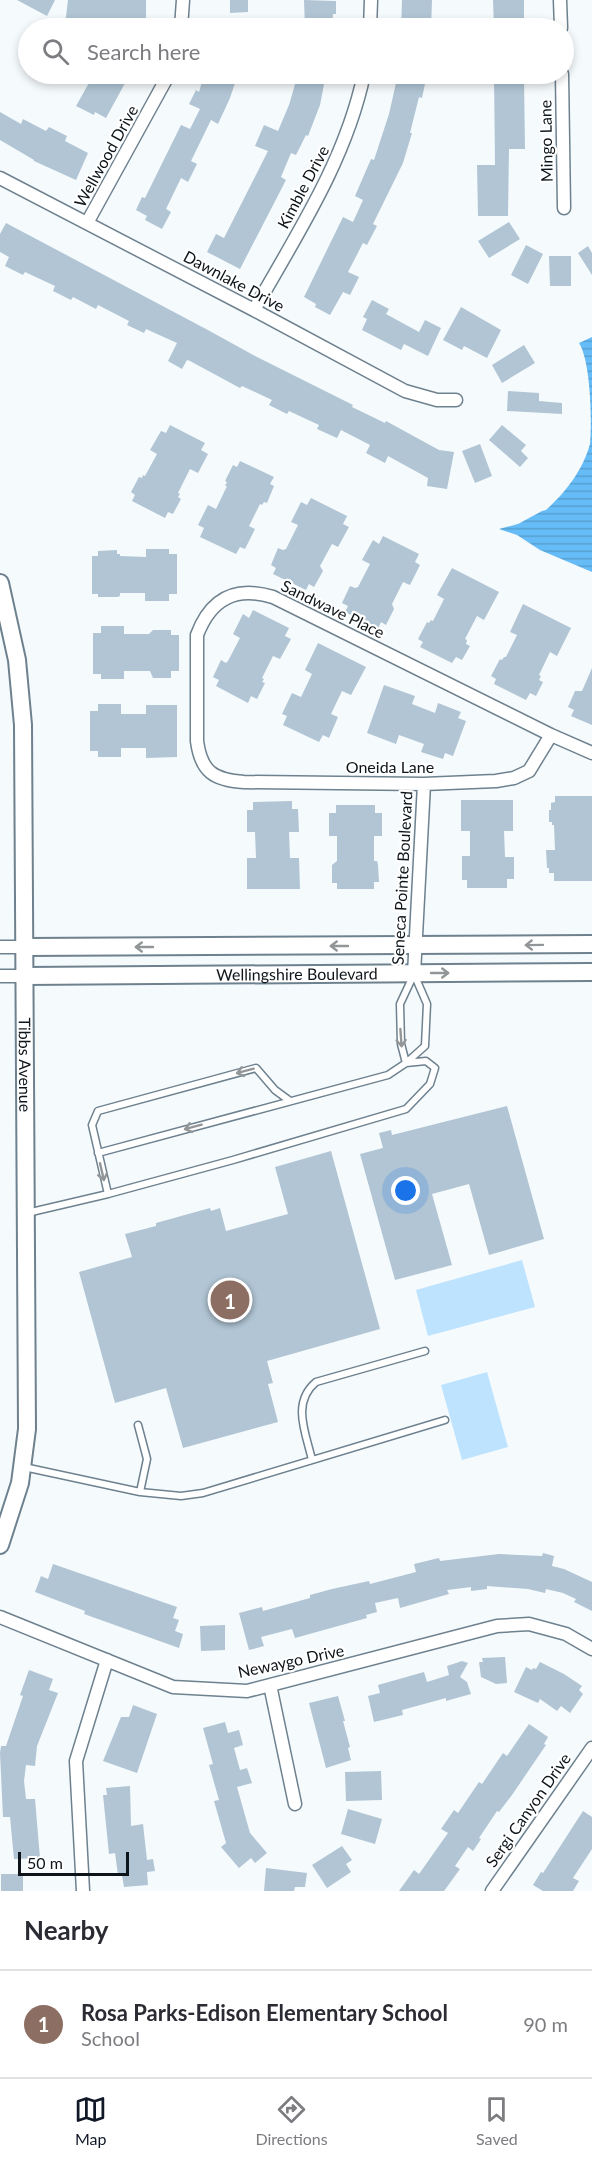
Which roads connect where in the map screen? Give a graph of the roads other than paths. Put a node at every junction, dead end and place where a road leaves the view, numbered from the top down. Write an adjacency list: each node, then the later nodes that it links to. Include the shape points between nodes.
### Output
1 (183, 0): 4 (street)
2 (371, 0): 5 (street)
3 (560, 0): 6 (street)
4 (182, 18)
5 (370, 18)
6 (561, 18)
7 (163, 84): 12 (street, Wellwood Drive)
8 (362, 84): 13 (street, Kimble Drive, via 338,158)
9 (562, 84): 11 (street, Mingo Lane)
10 (0, 178): 12 (street, Dawnlake Drive)
11 (564, 208)
12 (87, 223): 13 (street, Dawnlake Drive)
13 (254, 310): 14 (street, Dawnlake Drive, via 405,391 431,399)
14 (456, 400)
15 (0, 583): 23 (street, Tibbs Avenue, via 17,660 22,711)
16 (551, 735): 17 (street, Sandwave Place); 18 (street, Sandwave Place, via 273,597 242,593 215,605 197,634 197,741 199,756); 19 (street, Oneida Lane, via 529,771 514,778)
17 (592, 753)
18 (209, 772): 19 (street, Oneida Lane, via 219,778 244,782)
19 (423, 784): 21 (street, Seneca Pointe Boulevard)
20 (592, 944): 21 (street, Wellingshire Boulevard, one-way to 21)
21 (416, 946): 23 (street, Wellingshire Boulevard, one-way to 23); 25 (street, Seneca Pointe Boulevard)
22 (0, 947): 23 (street, Wellingshire Boulevard)
23 (25, 947): 27 (street, Tibbs Avenue)
24 (592, 972): 25 (street, Wellingshire Boulevard, one-way to 24)
25 (414, 974): 27 (street, Wellingshire Boulevard); 28 (lane, one-way to 28, via 400,1004); 28 (lane, via 427,1004 425,1046)
26 (0, 976): 27 (street, Wellingshire Boulevard)
27 (25, 976): 32 (street, Tibbs Avenue)
28 (405, 1063): 29 (lane, via 388,1075); 31 (lane, via 426,1061 435,1068 430,1084 406,1109)
29 (290, 1101): 30 (lane, one-way to 30); 30 (lane, one-way to 30, via 274,1090 256,1068 98,1111 92,1125)
30 (98, 1153): 31 (lane, one-way to 31)
31 (108, 1194): 32 (lane)
32 (26, 1213): 37 (street, Tibbs Avenue)
33 (425, 1351): 36 (lane, via 316,1382 308,1389 301,1412)
34 (445, 1419): 36 (lane)
35 (138, 1425): 38 (lane, via 147,1459)
36 (312, 1460): 38 (lane, via 203,1493 175,1496)
37 (24, 1467): 38 (lane); 39 (street, Tibbs Avenue)
38 (140, 1492)
39 (0, 1545)
40 (0, 1617): 42 (street, Newaygo Drive)
41 (592, 1649): 43 (street, Newaygo Drive, via 566,1634 529,1624 497,1626)
42 (107, 1660): 43 (street, Newaygo Drive, via 173,1687 247,1691); 46 (street, via 76,1761)
43 (270, 1685): 45 (street)
44 (592, 1748): 47 (street, Sergi Canyon Drive)
45 (295, 1804)
46 (83, 1891)
47 (492, 1891)

